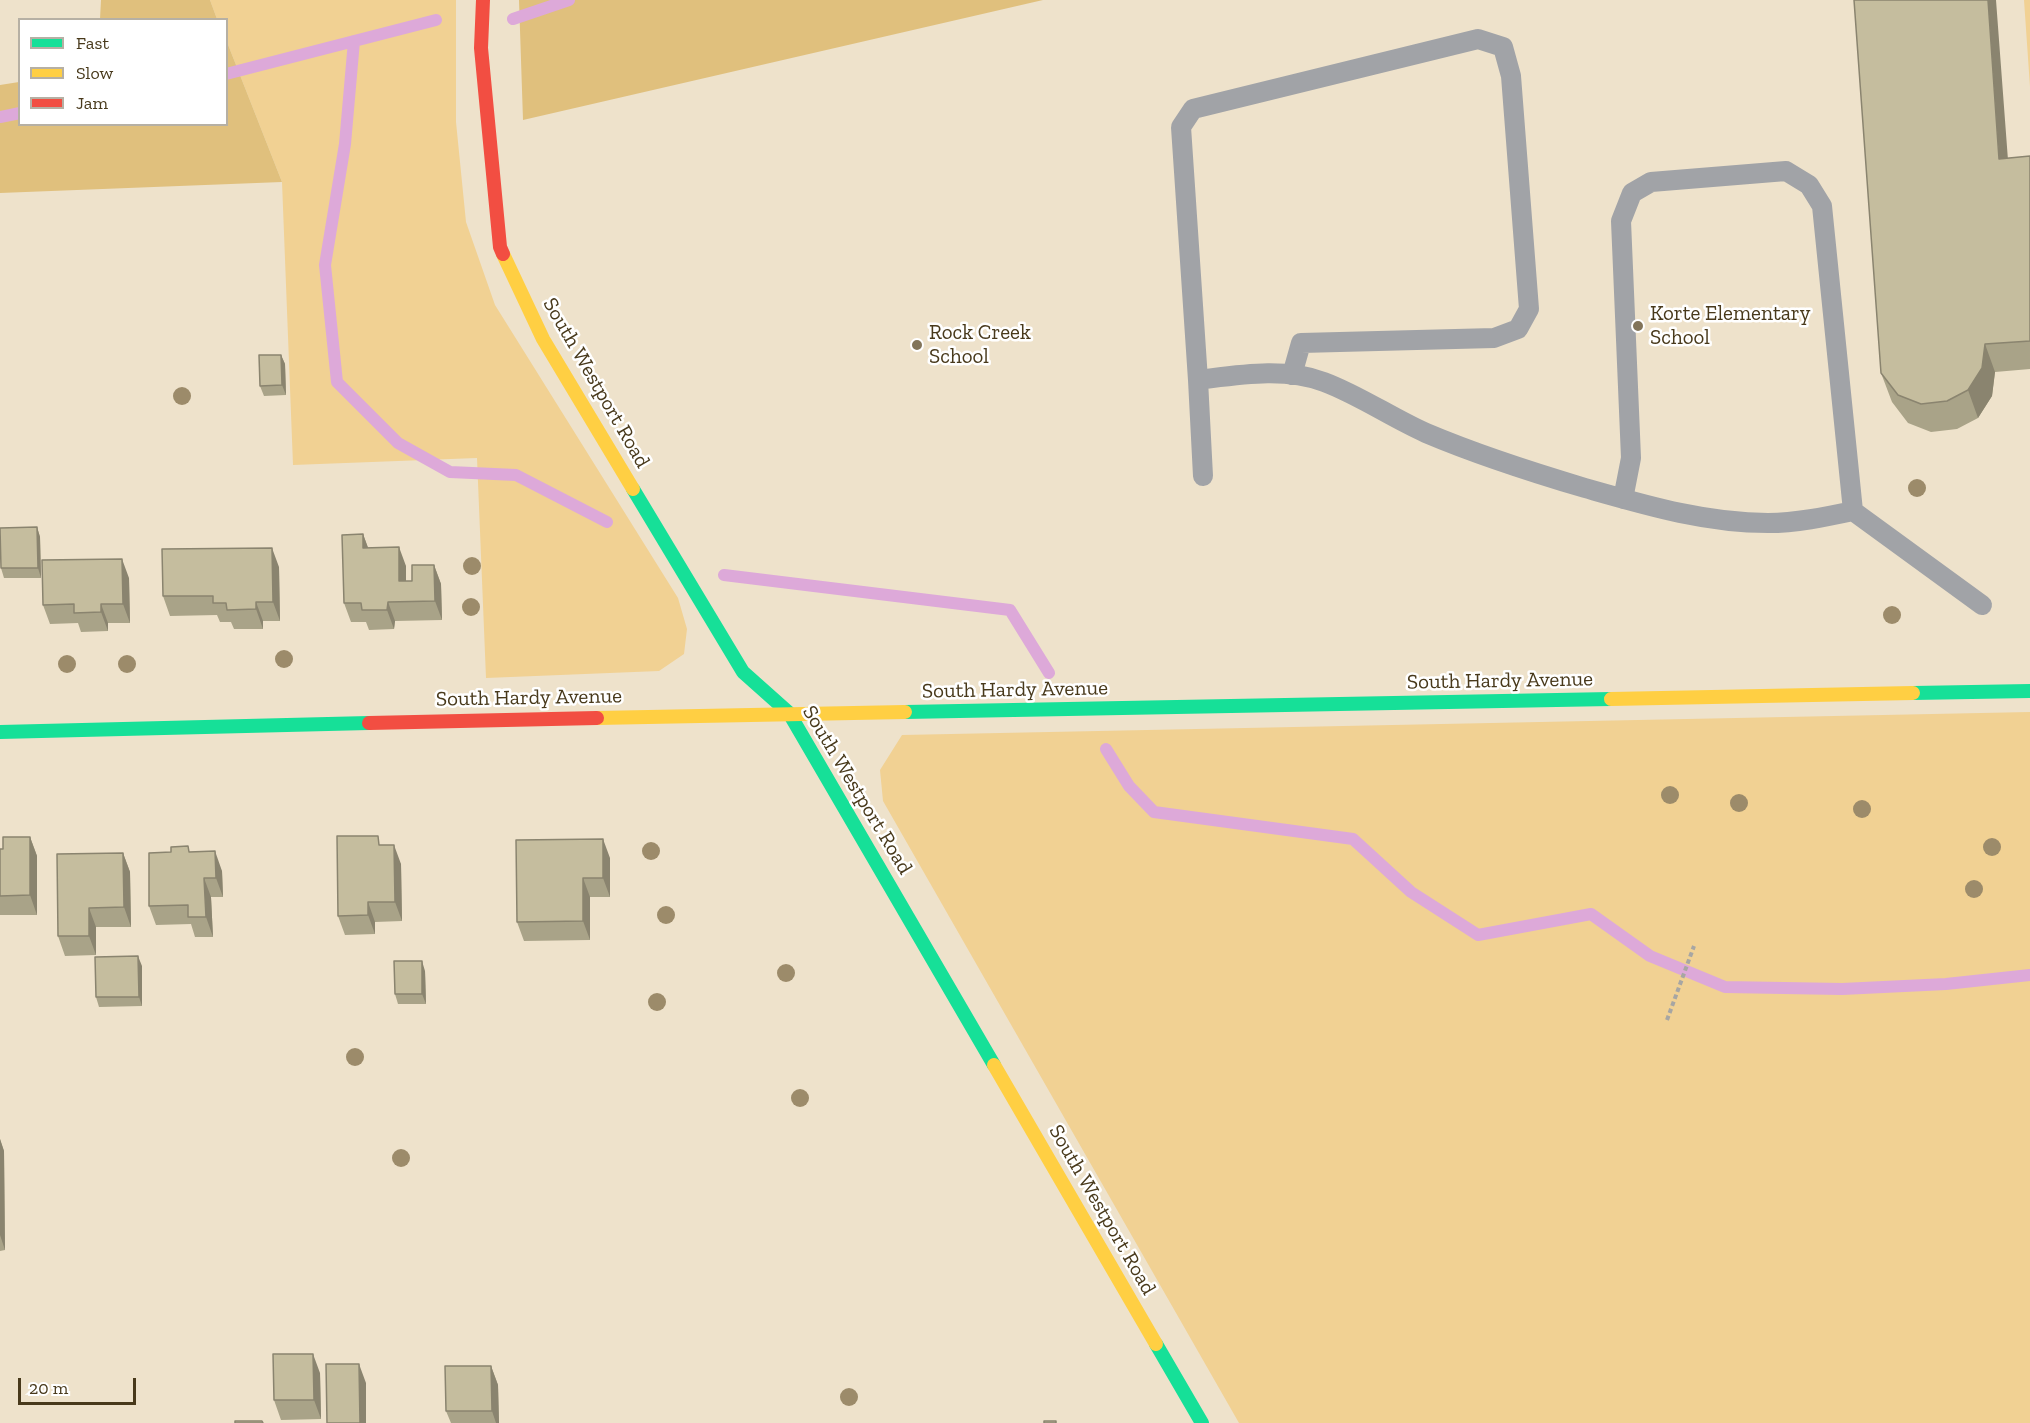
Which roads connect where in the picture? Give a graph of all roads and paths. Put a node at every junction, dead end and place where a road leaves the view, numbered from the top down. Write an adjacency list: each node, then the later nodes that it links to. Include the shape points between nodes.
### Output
1 (483, 0): 9 (street, South Westport Road, via 481,48 500,247 543,339 742,672)
2 (1292, 375): 3 (lane, via 1248,373); 3 (lane, via 1301,343 1494,338 1518,329 1529,309 1511,76 1503,47 1478,39 1193,109 1181,127); 5 (lane, via 1323,382 1426,433 1521,469)
3 (1198, 380): 4 (lane)
4 (1203, 476)
5 (1623, 499): 6 (lane, via 1701,518 1769,523); 6 (lane, via 1631,458 1622,221 1632,193 1651,182 1786,171 1809,185 1822,206)
6 (1853, 512): 7 (lane)
7 (1982, 605)
8 (2030, 691): 9 (street, South Hardy Avenue)
9 (789, 713): 10 (street, South Hardy Avenue); 13 (street, South Westport Road)
10 (0, 732)
11 (1694, 946): 12 (path)
12 (1667, 1020)
13 (1202, 1423)

